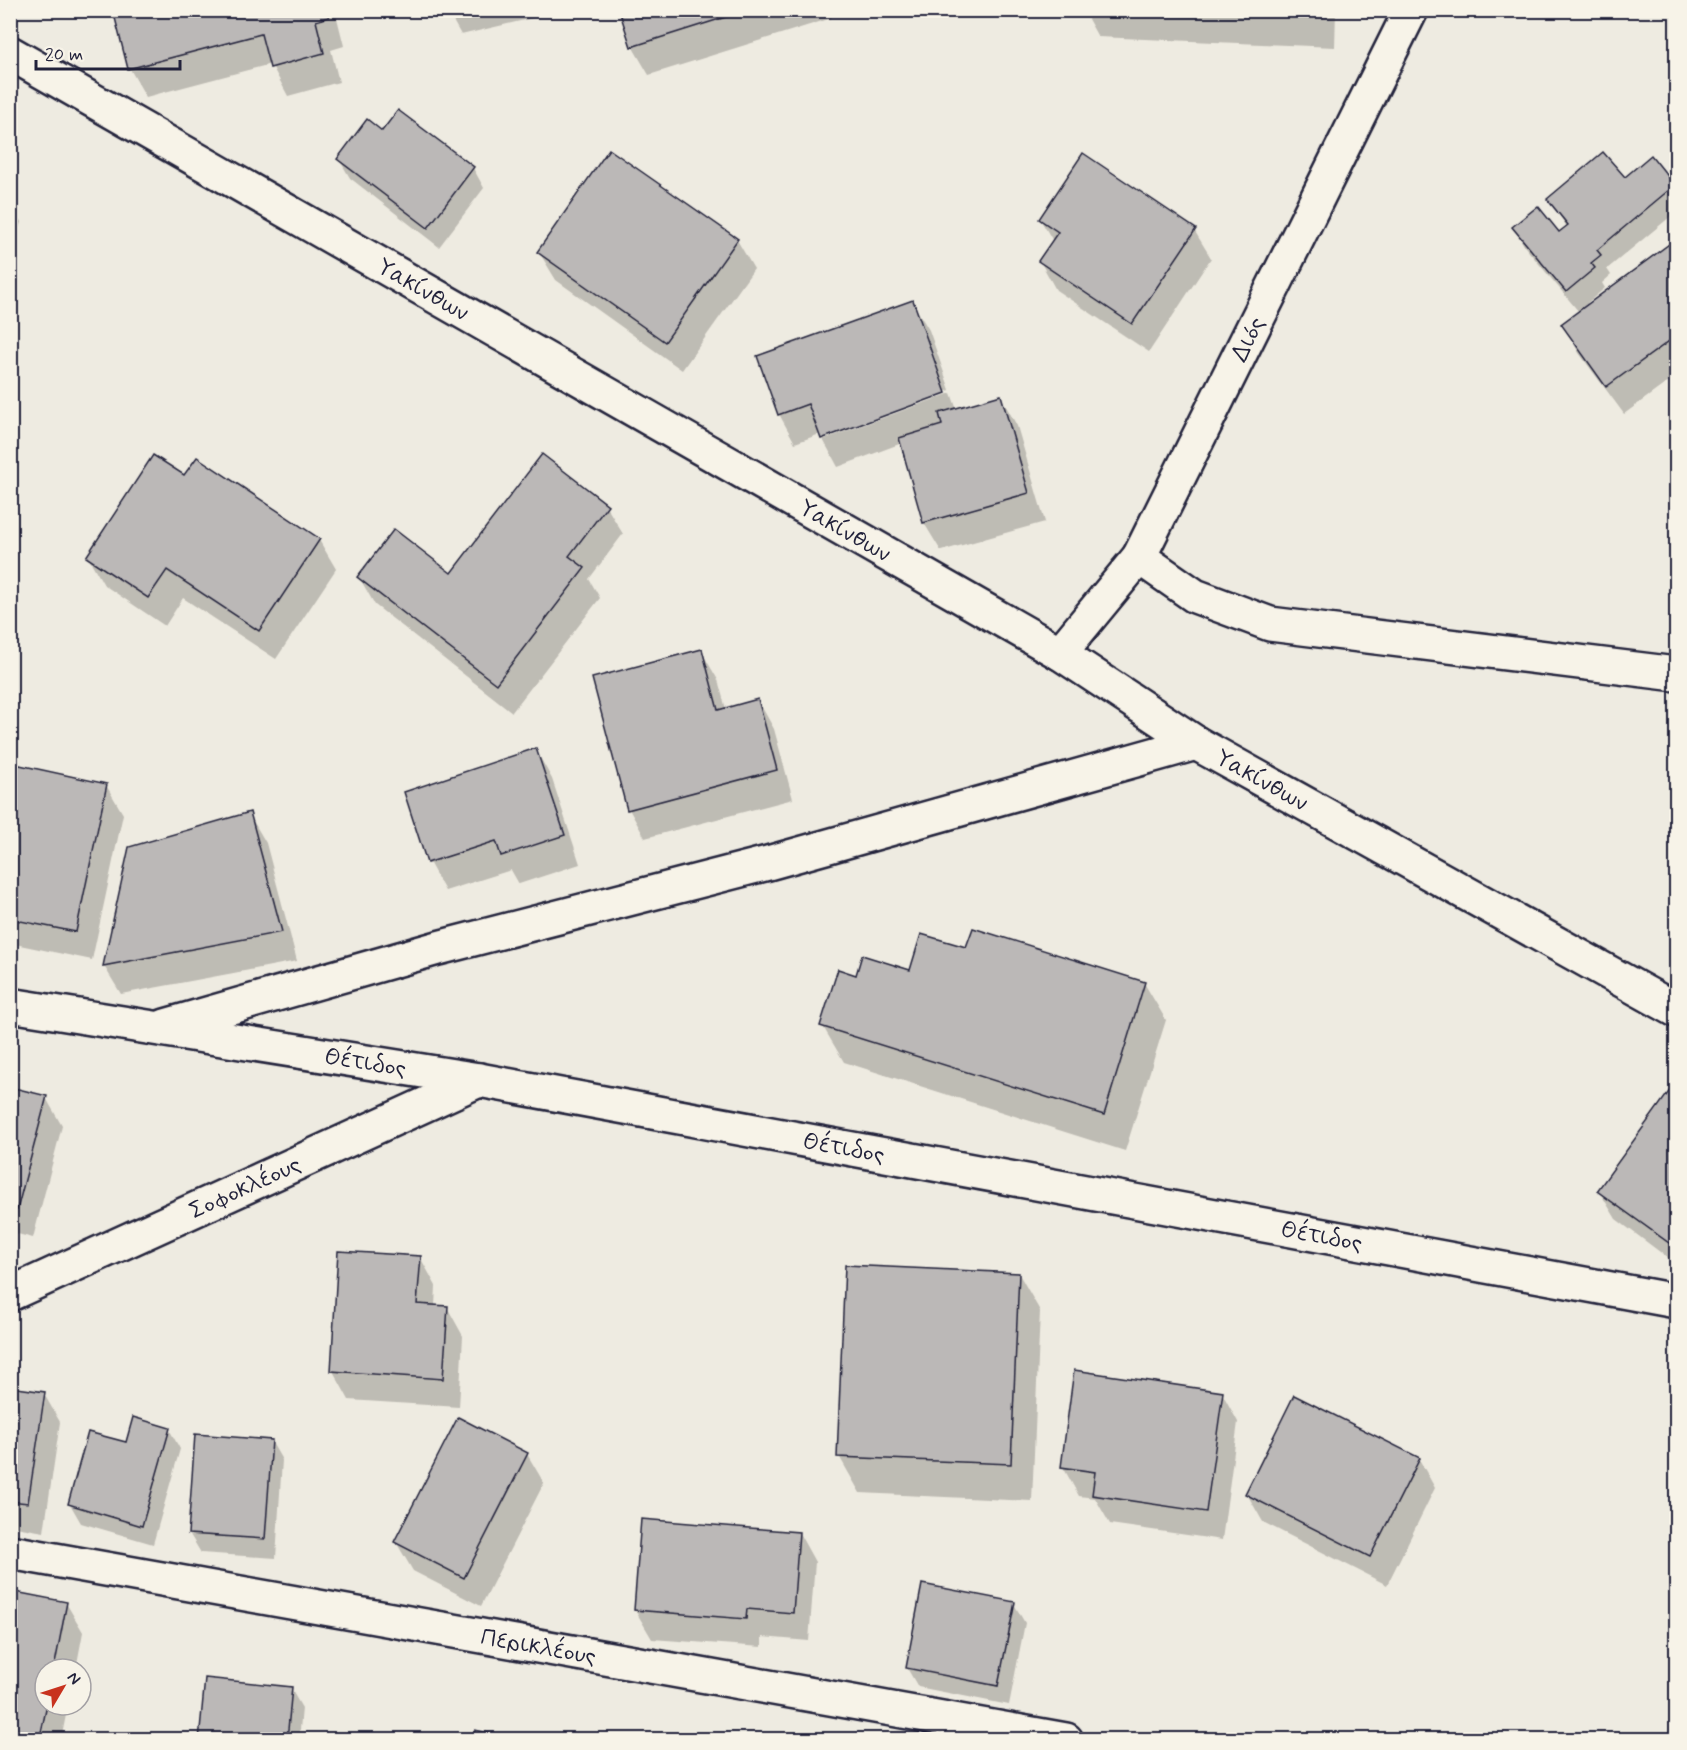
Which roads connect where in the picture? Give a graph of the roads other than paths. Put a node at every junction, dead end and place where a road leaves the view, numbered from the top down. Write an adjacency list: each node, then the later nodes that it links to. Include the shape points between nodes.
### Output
1 (1411, 10): 3 (street, Διός)
2 (10, 53): 4 (street, Υακίνθων)
3 (1139, 557): 4 (street, Διός); 5 (street, via 1195,596 1270,624)
4 (1060, 653): 6 (street, Υακίνθων)
5 (1677, 674)
6 (1196, 742): 8 (street, Υακίνθων); 9 (street, via 768,863 438,948)
7 (10, 1005): 9 (street, Θέτιδος)
8 (1677, 1010)
9 (157, 1028): 10 (street, Θέτιδος)
10 (479, 1080): 11 (street, Σοφοκλέους); 12 (street, Θέτιδος)
11 (10, 1294)
12 (1677, 1301)
13 (10, 1552): 14 (street, Περικλέους)
14 (1066, 1740)

